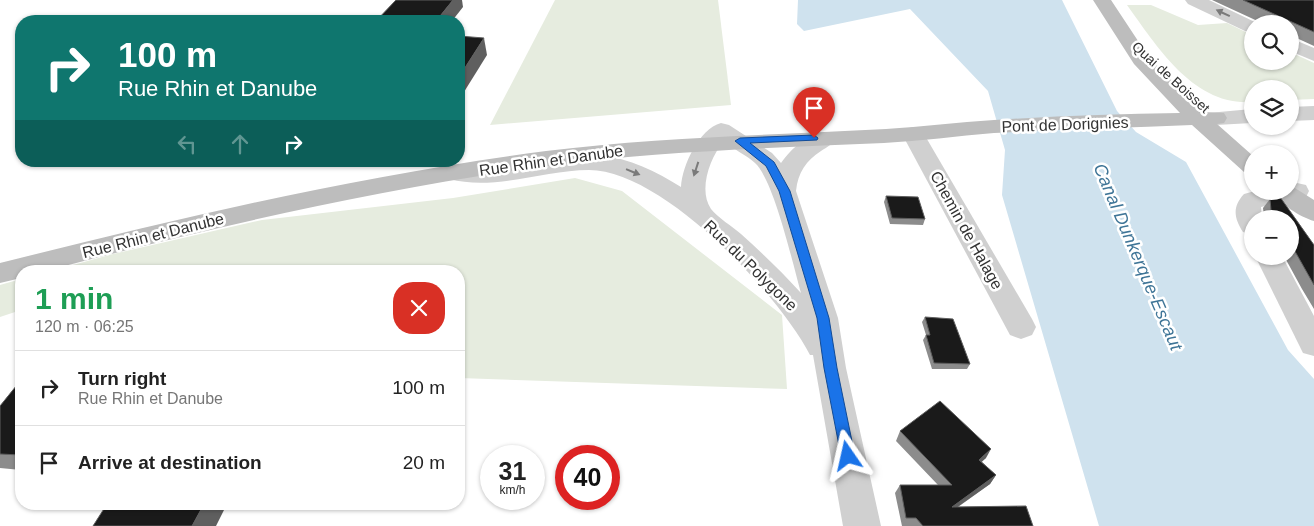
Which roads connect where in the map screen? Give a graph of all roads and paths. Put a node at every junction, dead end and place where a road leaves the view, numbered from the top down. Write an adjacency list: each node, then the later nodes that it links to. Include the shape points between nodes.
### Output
1 (1102, 0): 9 (main road, Quai de Boisset, via 1141,60)
2 (1194, 0): 3 (street, one-way to 2)
3 (1244, 23)
4 (1299, 48): 5 (street)
5 (1314, 55)
6 (1314, 113): 7 (street)
7 (1299, 114)
8 (1244, 116): 9 (street)
9 (1207, 118): 10 (main road, Pont de Dorignies); 14 (main road); 15 (main road)
10 (972, 128): 11 (main road, Rue Rhin et Danube); 12 (main road, Rue Rhin et Danube, via 862,127)
11 (914, 134): 13 (main road, Rue Rhin et Danube); 31 (street, Chemin de Halage)
12 (724, 138): 13 (main road, Rue Rhin et Danube); 16 (main road, Rue Rhin et Danube, via 597,140); 20 (street, Rue du Polygone, via 760,154 770,164); 25 (street, Rue du Polygone, one-way to 25, via 699,160 693,194)
13 (826, 138): 20 (street, via 798,156 786,178)
14 (1244, 146)
15 (1244, 158)
16 (465, 163)
17 (441, 167): 26 (main road, Rue Rhin et Danube, via 198,210)
18 (443, 167): 27 (main road, Rue Rhin et Danube)
19 (465, 167): 25 (street, Rue du Polygone, one-way to 25, via 505,173 580,163 603,164 629,170 655,183)
20 (784, 191): 33 (street, Rue du Polygone, via 820,304)
21 (1299, 198): 24 (main road)
22 (1256, 200): 23 (street, via 1249,204)
23 (1247, 210)
24 (1314, 212)
25 (700, 214): 33 (street, Rue du Polygone, via 780,288 810,325)
26 (0, 259)
27 (32, 265)
28 (1273, 265): 32 (street)
29 (15, 269): 30 (main road, Rue Rhin et Danube)
30 (0, 273)
31 (1021, 327)
32 (1314, 344)
33 (830, 368): 34 (street, Rue du Polygone)
34 (862, 526)

